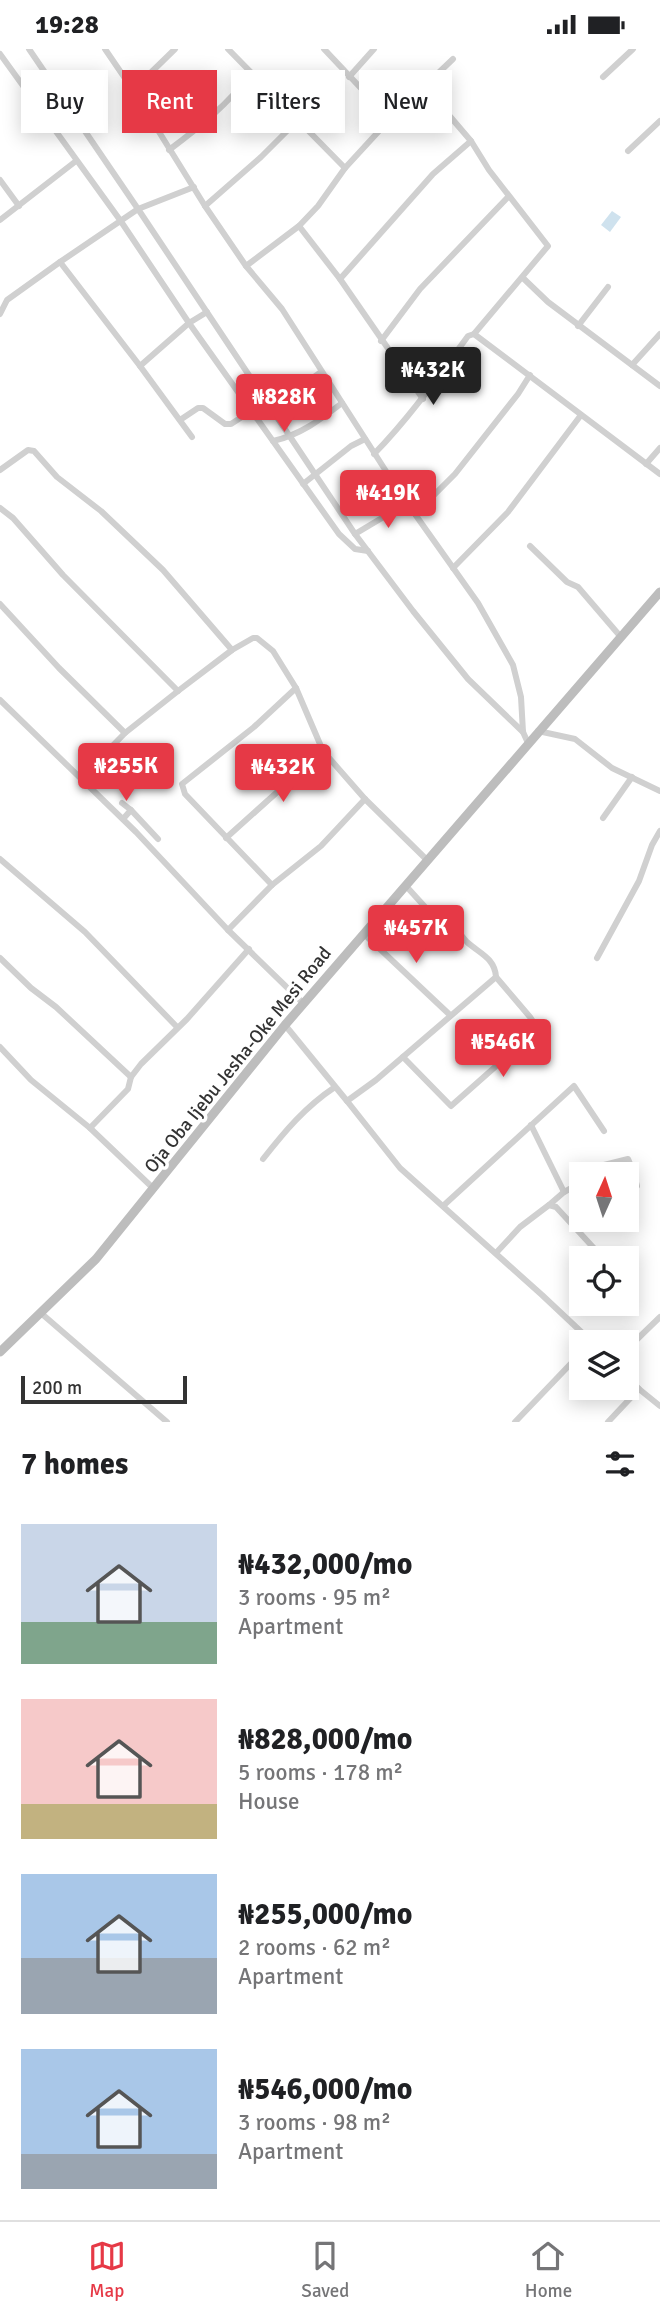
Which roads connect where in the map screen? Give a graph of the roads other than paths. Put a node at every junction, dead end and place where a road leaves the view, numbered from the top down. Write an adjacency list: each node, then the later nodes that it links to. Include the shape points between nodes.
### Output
1 (29, 49): 34 (street)
2 (105, 49): 13 (street)
3 (175, 49): 10 (street)
4 (228, 49): 11 (street)
5 (324, 49): 14 (street)
6 (374, 49): 14 (street)
7 (633, 49): 15 (street)
8 (0, 54): 27 (street)
9 (453, 59): 12 (street)
10 (153, 70)
11 (249, 70)
12 (442, 70)
13 (122, 74)
14 (349, 77): 16 (street)
15 (603, 77)
16 (359, 87)
17 (231, 99): 25 (street)
18 (452, 118): 24 (street)
19 (660, 121): 26 (street)
20 (158, 133): 25 (street)
21 (285, 133): 33 (street)
22 (311, 133): 28 (street)
23 (377, 133): 28 (street)
24 (471, 141): 31 (street); 41 (street, via 433,174)
25 (169, 151): 30 (street)
26 (628, 151)
27 (76, 161): 32 (street); 36 (street)
28 (345, 168): 37 (street)
29 (0, 180): 32 (street)
30 (194, 187): 33 (street); 34 (street)
31 (508, 197): 40 (street, via 548,246); 49 (street, via 421,289)
32 (19, 206): 35 (street)
33 (205, 206): 39 (street)
34 (138, 209): 36 (street); 43 (street)
35 (0, 220)
36 (120, 220): 38 (street); 45 (street)
37 (299, 226): 39 (street); 41 (street)
38 (60, 262): 44 (street, via 7,300); 51 (street)
39 (246, 266): 52 (street, via 282,309)
40 (523, 278): 46 (street); 47 (street)
41 (340, 279): 49 (street)
42 (608, 287): 46 (street)
43 (207, 312): 45 (street); 58 (street)
44 (0, 314)
45 (189, 323): 51 (street); 57 (street)
46 (578, 326): 50 (street)
47 (474, 334): 53 (street); 55 (street)
48 (660, 334): 50 (street)
49 (381, 341): 55 (street)
50 (632, 365): 54 (street)
51 (140, 366): 60 (street)
52 (321, 372): 56 (street); 58 (street, via 278,403)
53 (530, 375): 59 (street); 74 (street, via 455,474)
54 (660, 386)
55 (423, 398): 66 (street)
56 (342, 403): 62 (street); 63 (street)
57 (251, 411): 60 (street, via 230,424 203,408); 64 (street)
58 (274, 414): 62 (street)
59 (581, 415): 67 (street); 78 (street, via 508,512)
60 (180, 420): 61 (street)
61 (192, 437)
62 (290, 437): 64 (street); 70 (street)
63 (365, 439): 66 (street); 70 (street)
64 (273, 441): 71 (street)
65 (660, 448): 67 (street)
66 (374, 454): 72 (street)
67 (646, 464): 69 (street)
68 (0, 470): 82 (street, via 28,450 34,451 57,477 163,570)
69 (660, 474)
70 (316, 476): 71 (street); 75 (street)
71 (303, 484): 77 (street, via 346,542)
72 (407, 503): 74 (street); 75 (street)
73 (0, 507): 84 (street)
74 (415, 514): 78 (street)
75 (355, 534): 77 (street)
76 (530, 547): 81 (street, via 567,583 578,587)
77 (368, 551): 87 (street, via 468,679)
78 (453, 568): 87 (street, via 513,665 522,697)
79 (660, 592): 81 (main road, Oja Oba Ijebu Jesha-Oke Mesi Road)
80 (0, 604): 88 (street)
81 (620, 636): 86 (main road, Oja Oba Ijebu Jesha-Oke Mesi Road)
82 (232, 650): 83 (street, via 253,638 262,640); 84 (street)
83 (296, 688): 90 (street); 100 (street, via 182,784 185,795)
84 (178, 691): 88 (street)
85 (0, 700): 92 (street)
86 (538, 731): 89 (main road, Oja Oba Ijebu Jesha-Oke Mesi Road); 91 (street, via 575,739)
87 (523, 732): 89 (street)
88 (125, 733): 92 (street)
89 (528, 743): 103 (main road, Oja Oba Ijebu Jesha-Oke Mesi Road)
90 (323, 751): 94 (street); 100 (street)
91 (632, 777): 93 (street); 97 (street)
92 (81, 778): 98 (street)
93 (660, 791)
94 (365, 799): 103 (street); 104 (street, via 321,846)
95 (122, 803): 96 (street)
96 (131, 810): 98 (street); 101 (street)
97 (603, 818)
98 (123, 819): 106 (street)
99 (660, 831): 110 (street)
100 (226, 838): 104 (street)
101 (158, 839)
102 (0, 859): 115 (street, via 85,932)
103 (428, 861): 105 (main road, Oja Oba Ijebu Jesha-Oke Mesi Road)
104 (272, 885): 106 (street)
105 (406, 886): 107 (main road, Oja Oba Ijebu Jesha-Oke Mesi Road); 111 (street, via 440,932 456,929 487,956)
106 (228, 930): 108 (street)
107 (364, 935): 112 (main road, Oja Oba Ijebu Jesha-Oke Mesi Road); 113 (street)
108 (249, 949): 112 (street); 115 (street)
109 (0, 958): 118 (street)
110 (597, 958)
111 (496, 977): 113 (street); 117 (street, via 538,1029 451,1106)
112 (304, 1004): 114 (main road, Oja Oba Ijebu Jesha-Oke Mesi Road)
113 (450, 1015): 117 (street)
114 (285, 1025): 119 (street); 125 (main road, Oja Oba Ijebu Jesha-Oke Mesi Road)
115 (177, 1027): 118 (street)
116 (0, 1047): 122 (street, via 31,1080)
117 (403, 1057): 120 (street)
118 (131, 1077): 122 (street, via 128,1089)
119 (335, 1087): 120 (street); 124 (street, via 292,1122)
120 (347, 1101): 129 (street, via 400,1168)
121 (531, 1125): 123 (street, via 574,1086); 127 (street); 129 (street)
122 (90, 1128): 125 (street)
123 (604, 1131)
124 (264, 1160)
125 (154, 1189): 132 (main road, Oja Oba Ijebu Jesha-Oke Mesi Road, via 96,1259)
126 (569, 1189): 127 (street)
127 (564, 1192): 128 (street)
128 (549, 1205): 130 (street); 131 (street)
129 (443, 1206): 131 (street)
130 (592, 1246)
131 (496, 1253): 134 (street)
132 (42, 1314): 136 (main road, Oja Oba Ijebu Jesha-Oke Mesi Road); 141 (street)
133 (660, 1317): 135 (street)
134 (577, 1330)
135 (639, 1337)
136 (0, 1352)
137 (569, 1366): 142 (street)
138 (639, 1389): 140 (street)
139 (629, 1400): 143 (street)
140 (660, 1406)
141 (167, 1422)
142 (515, 1422)
143 (608, 1422)

